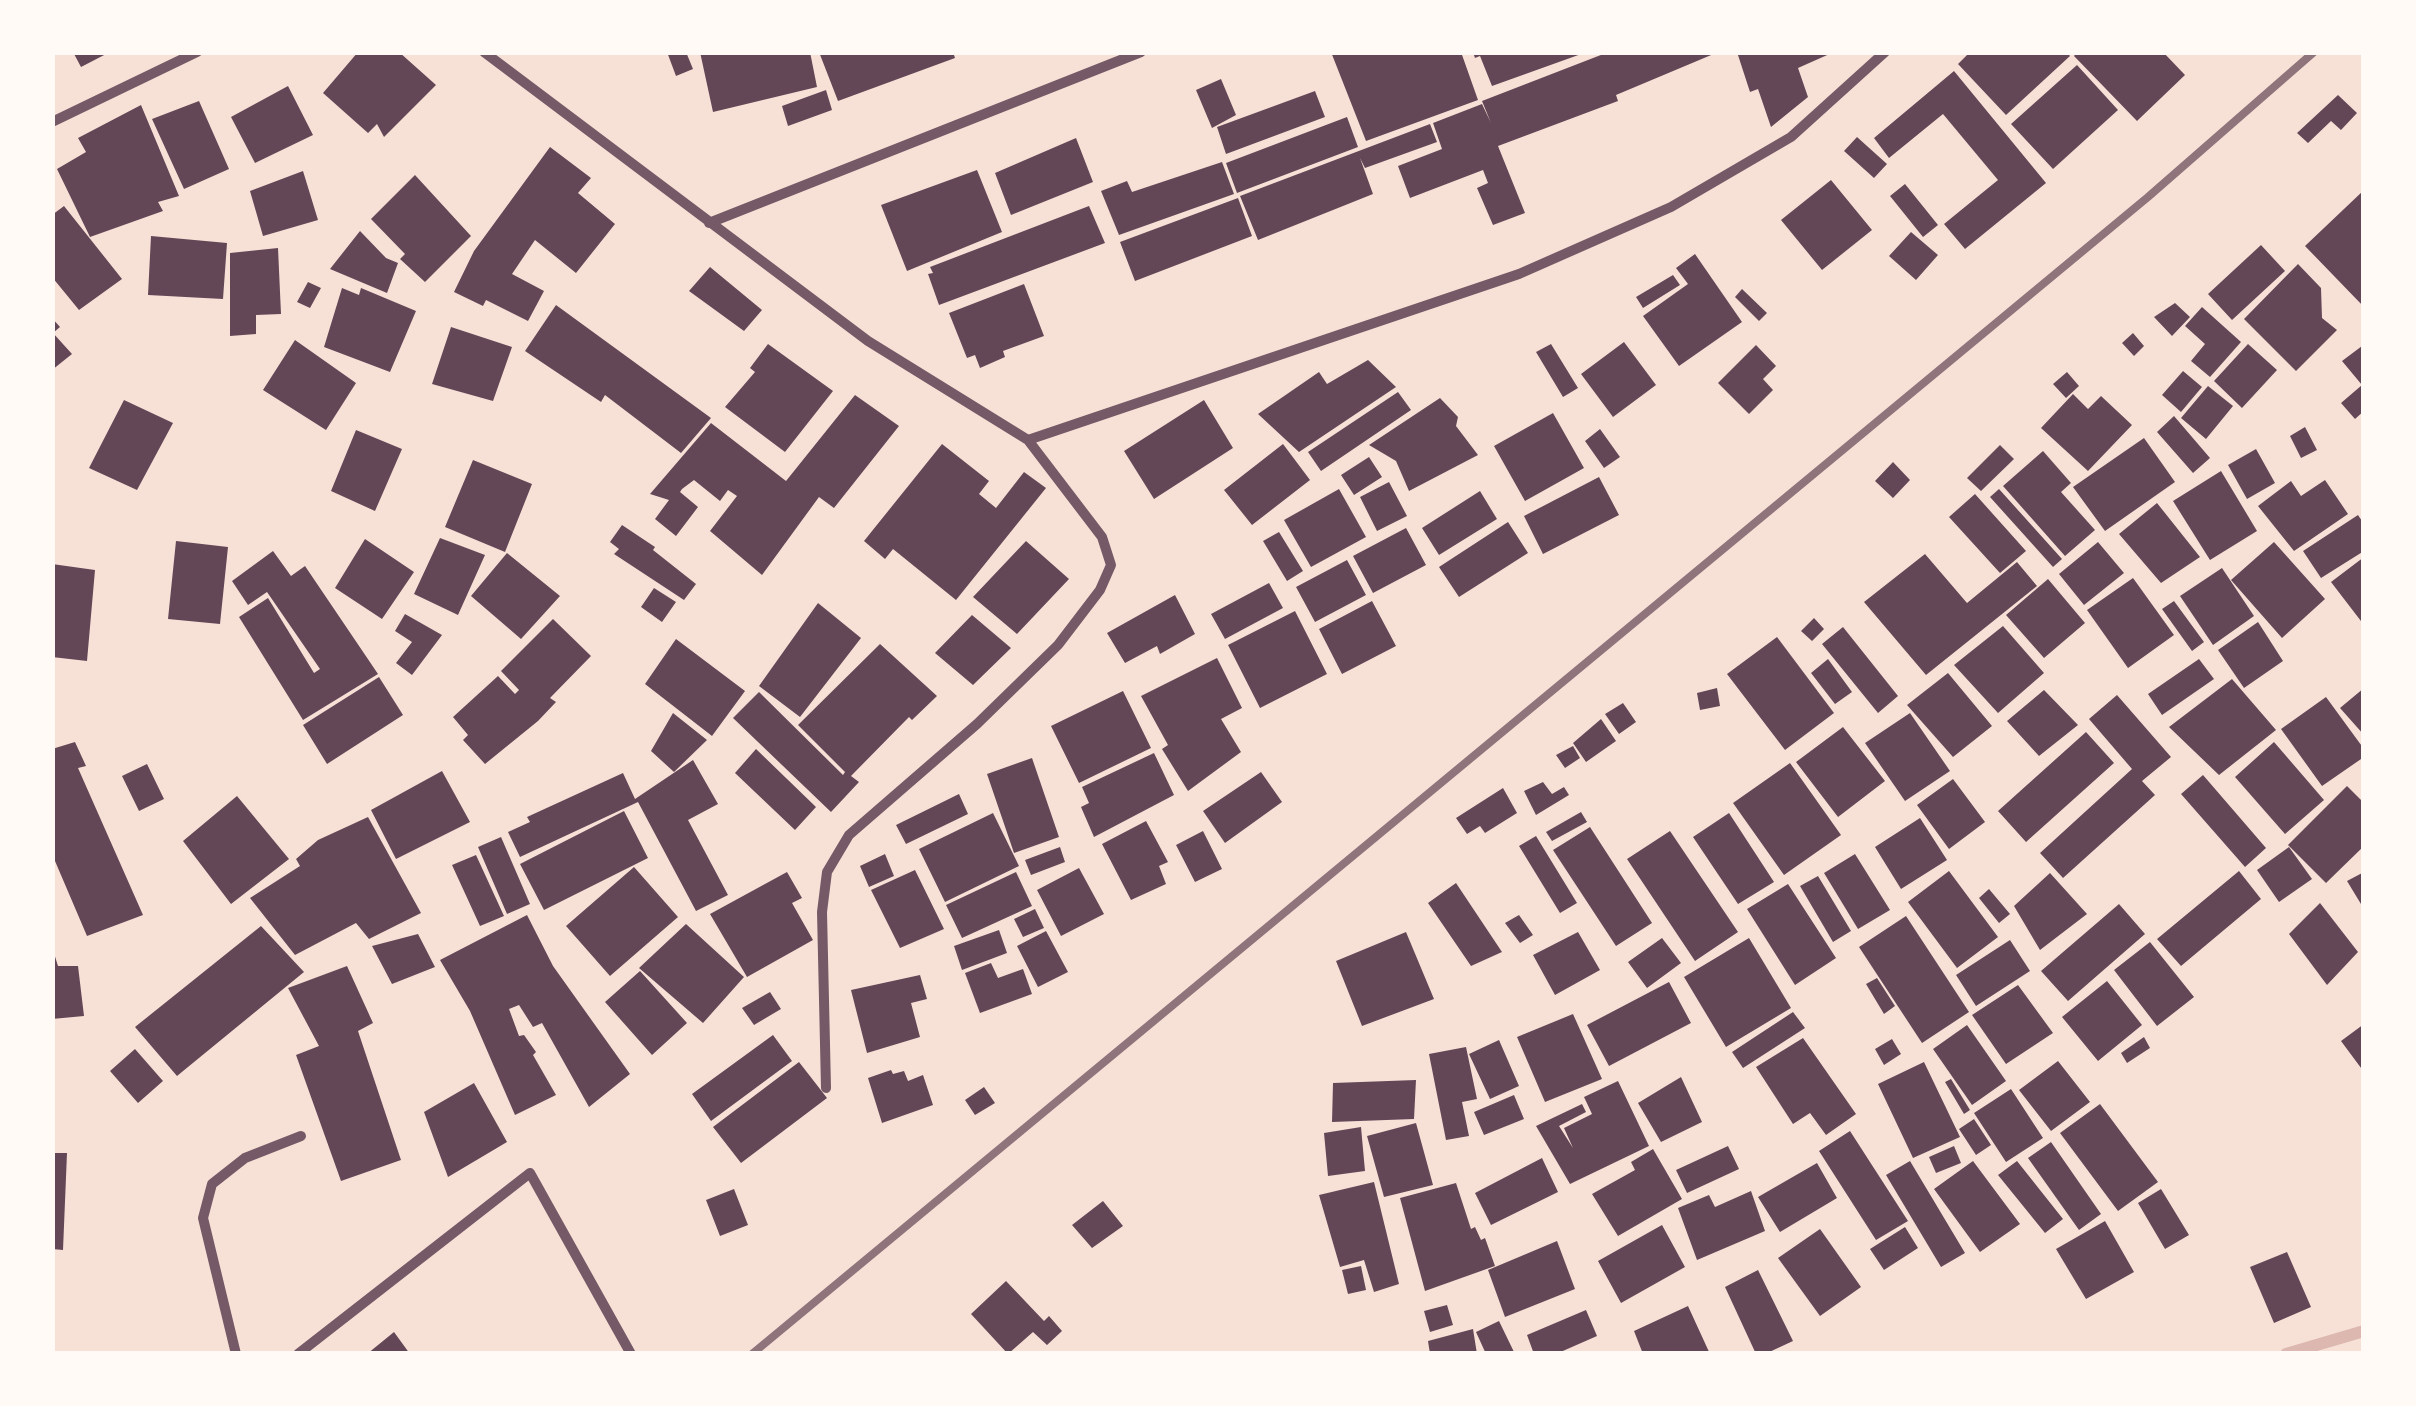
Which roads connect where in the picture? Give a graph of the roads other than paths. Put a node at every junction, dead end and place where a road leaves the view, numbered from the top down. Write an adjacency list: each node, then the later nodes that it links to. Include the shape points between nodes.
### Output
1 (197, 52): 5 (street)
2 (484, 52): 6 (street)
3 (1141, 52): 6 (street)
4 (1885, 52): 7 (street, via 1791,137 1671,206 1519,274)
5 (52, 122)
6 (709, 223): 7 (street, via 868,340)
7 (1028, 440): 8 (street, via 1102,536 1111,564 1100,590 1058,644 849,835 826,872)
8 (826, 1088)
9 (301, 1136): 10 (street, via 244,1158 212,1184 202,1218)
10 (236, 1354)
11 (298, 1354): 12 (street, via 530,1173)
12 (631, 1354)

